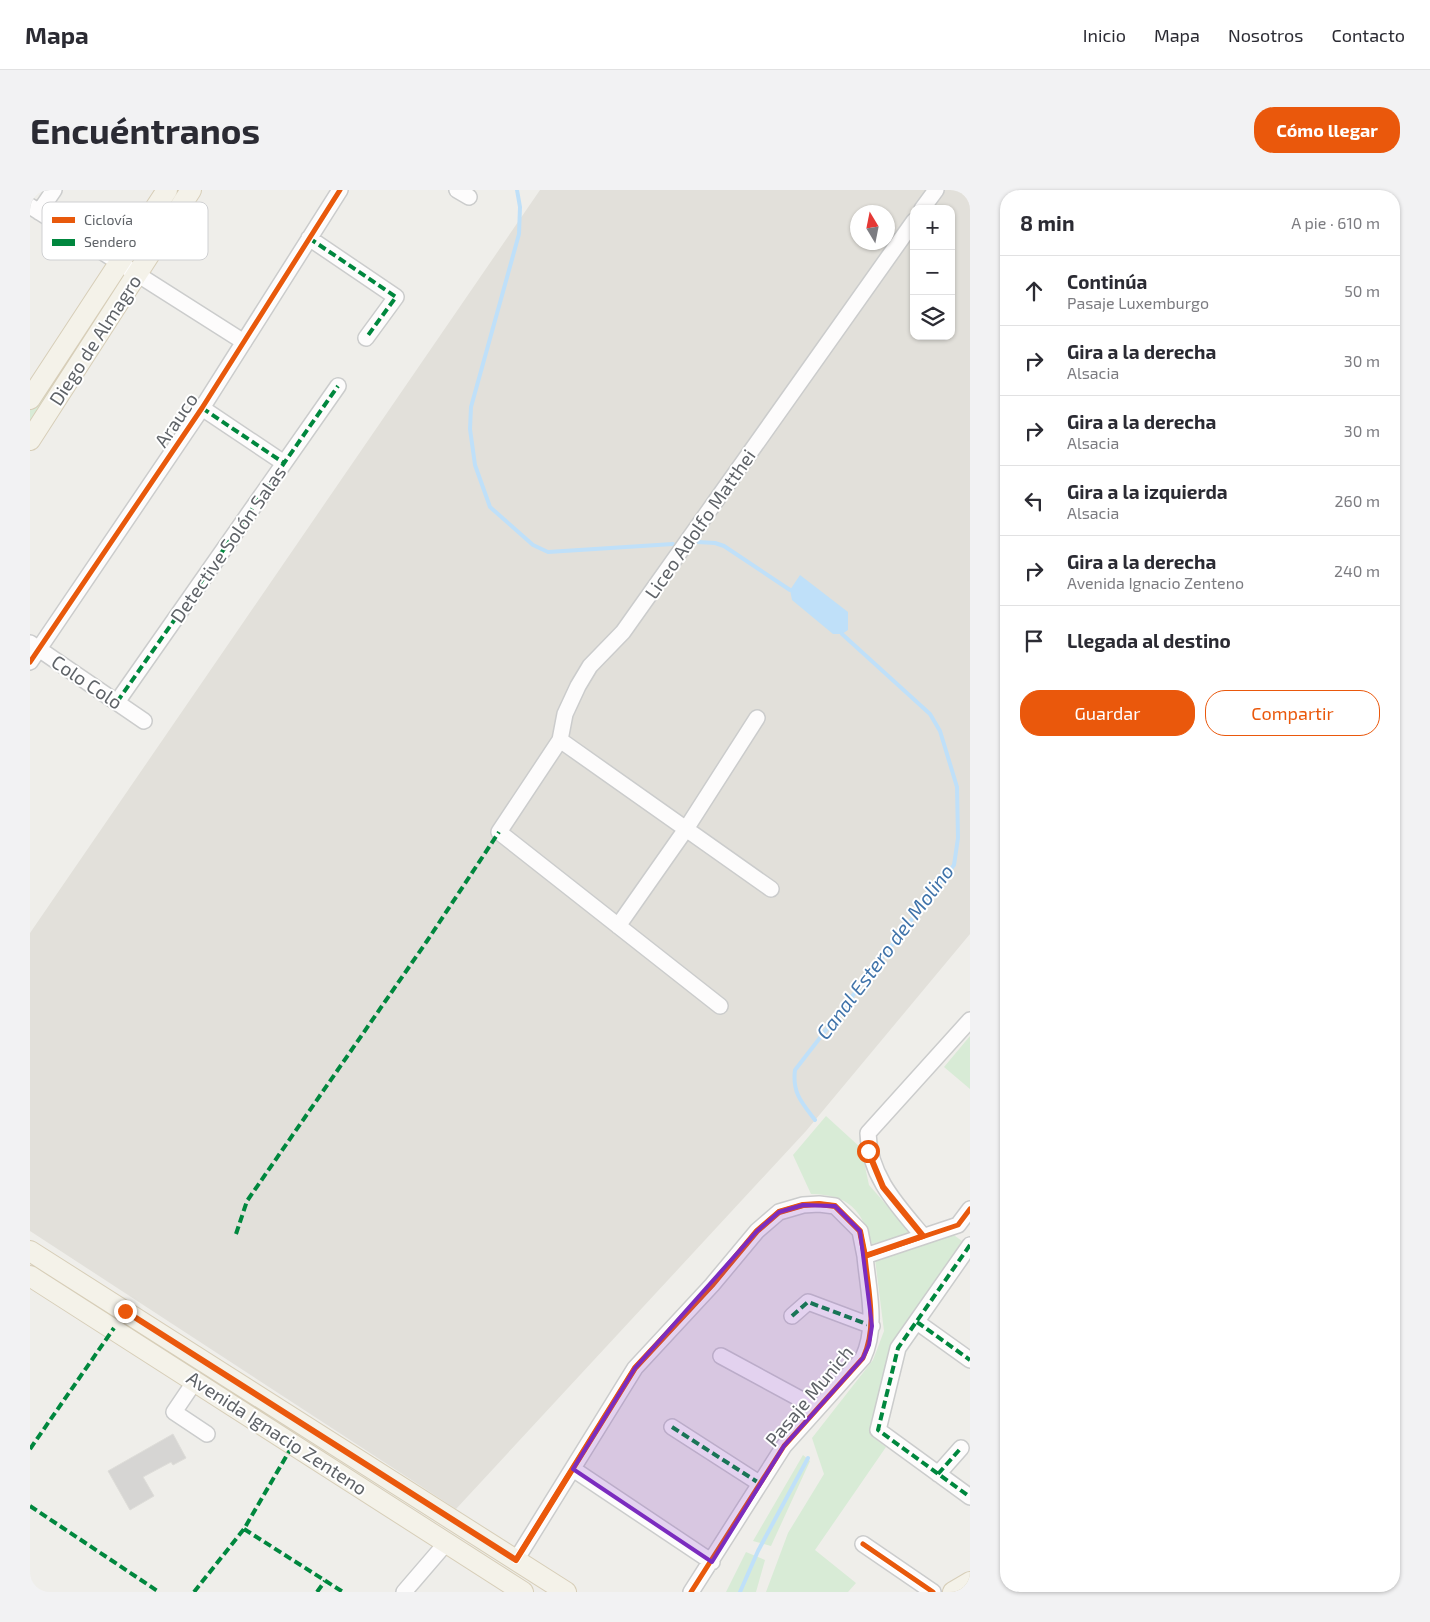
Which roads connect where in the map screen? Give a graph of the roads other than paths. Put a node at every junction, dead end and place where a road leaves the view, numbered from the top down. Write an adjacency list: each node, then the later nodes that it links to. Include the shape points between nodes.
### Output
1 (54, 190): 9 (street)
2 (167, 190): 6 (main road, Diego de Almagro)
3 (191, 190): 7 (main road, Diego de Almagro)
4 (340, 190): 11 (street, Arauco)
5 (936, 190): 8 (street)
6 (159, 202)
7 (183, 202)
8 (925, 205)
9 (35, 209)
10 (910, 227): 29 (street, Liceo Adolfo Matthei, via 623,632 590,666 565,714)
11 (309, 238): 17 (street, via 396,297); 18 (street, Arauco)
12 (115, 260): 15 (street)
13 (122, 260): 15 (main road, Diego de Almagro)
14 (147, 260): 16 (main road, Diego de Almagro)
15 (120, 263): 16 (street); 20 (main road, Diego de Almagro)
16 (137, 276): 18 (street); 22 (main road, Diego de Almagro)
17 (366, 338)
18 (244, 342): 21 (street, Arauco)
19 (338, 386): 23 (street, Detective Solón Salas)
20 (30, 399)
21 (202, 408): 23 (street); 24 (street, Arauco)
22 (31, 435)
23 (284, 462): 26 (street, Detective Solón Salas)
24 (35, 646): 25 (street, Arauco); 26 (street, Colo Colo)
25 (30, 662)
26 (118, 702): 28 (street, Colo Colo)
27 (757, 718): 30 (street)
28 (144, 721)
29 (560, 740): 30 (street); 32 (street, Liceo Adolfo Matthei, via 499,832)
30 (686, 829): 31 (street); 32 (street)
31 (771, 889)
32 (618, 926): 33 (street)
33 (720, 1006)
34 (970, 1020): 38 (street, via 868,1133 868,1151 883,1187)
35 (970, 1209): 36 (street)
36 (958, 1225): 37 (street); 38 (street)
37 (970, 1234)
38 (923, 1236): 41 (street)
39 (970, 1245): 45 (street)
40 (30, 1251): 43 (main road, Avenida Ignacio Zenteno)
41 (865, 1256): 46 (street, Pasaje Munich); 55 (street, Pasaje Munich, via 860,1231 835,1206 803,1205 779,1212 757,1231 635,1368)
42 (30, 1276): 47 (main road, Avenida Ignacio Zenteno)
43 (125, 1311): 47 (main road); 59 (main road, Avenida Ignacio Zenteno)
44 (792, 1316): 46 (street, via 808,1302)
45 (917, 1322): 49 (street); 56 (street, via 898,1348 878,1430)
46 (872, 1326): 51 (street, Pasaje Munich, via 863,1358)
47 (114, 1328): 50 (main road, Avenida Ignacio Zenteno)
48 (721, 1356): 51 (street)
49 (970, 1360)
50 (196, 1381): 53 (street, via 174,1412); 60 (main road, Avenida Ignacio Zenteno)
51 (817, 1408): 57 (street, Pasaje Munich, via 784,1446)
52 (672, 1427): 57 (street)
53 (207, 1434)
54 (960, 1448): 56 (street)
55 (573, 1469): 62 (street, Pasaje Munich); 63 (street)
56 (938, 1474): 58 (street)
57 (759, 1483): 63 (street, Pasaje Munich)
58 (970, 1497)
59 (464, 1526): 60 (main road); 62 (main road, Avenida Ignacio Zenteno)
60 (447, 1542): 65 (street); 66 (main road, Avenida Ignacio Zenteno)
61 (862, 1544): 69 (street)
62 (516, 1560): 67 (main road, Avenida Ignacio Zenteno)
63 (712, 1562): 68 (street, Pasaje Munich)
64 (970, 1582): 70 (main road)
65 (404, 1592)
66 (523, 1592)
67 (566, 1592)
68 (691, 1592)
69 (933, 1592)
70 (953, 1592)

